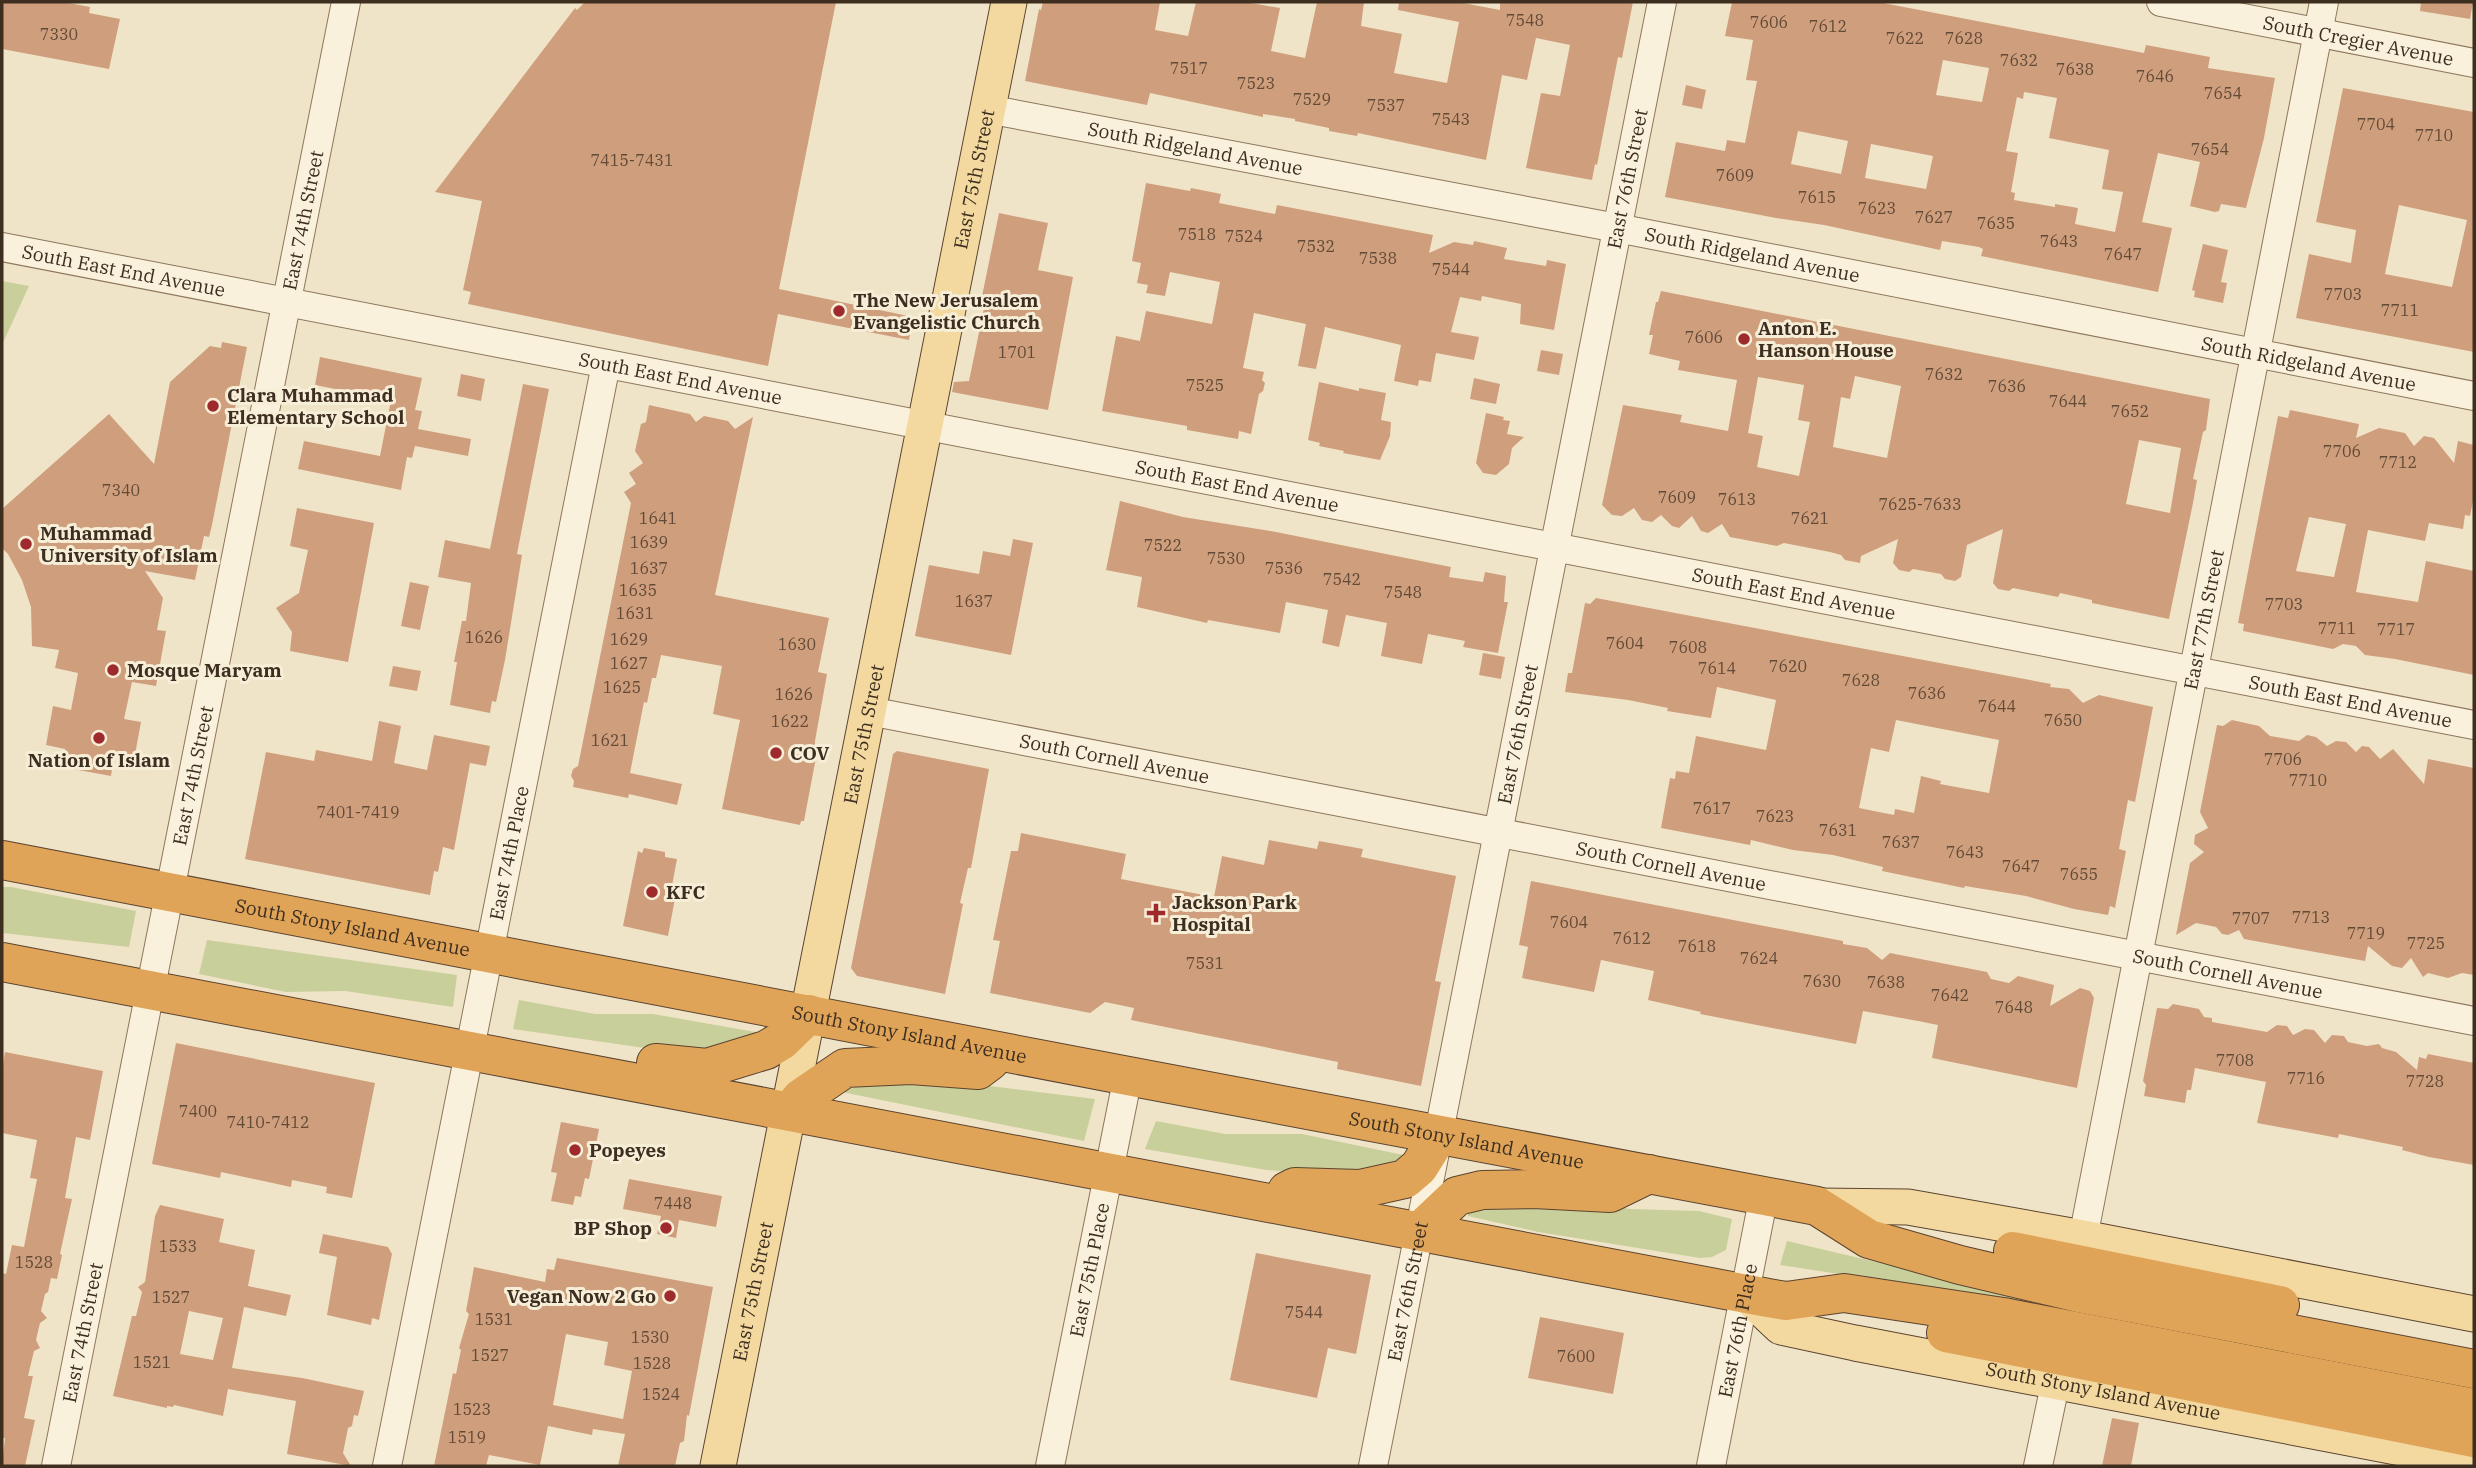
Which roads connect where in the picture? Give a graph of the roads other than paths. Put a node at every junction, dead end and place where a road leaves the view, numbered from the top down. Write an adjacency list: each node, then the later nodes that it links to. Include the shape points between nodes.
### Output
1 (346, 2): 11 (street, East 74th Street)
2 (1009, 2): 8 (main road, East 75th Street)
3 (1662, 2): 9 (street, East 76th Street)
4 (2161, 2): 6 (street, South Cregier Avenue)
5 (2324, 2): 6 (street, East 77th Street)
6 (2318, 32): 7 (street, South Cregier Avenue); 12 (street, East 77th Street)
7 (2474, 63)
8 (987, 109): 9 (street, South Ridgeland Avenue); 15 (main road, East 75th Street)
9 (1617, 229): 12 (street, South Ridgeland Avenue); 16 (street, East 76th Street)
10 (2, 247): 11 (street, South East End Avenue)
11 (287, 303): 13 (street, South East End Avenue); 22 (street, East 74th Street)
12 (2256, 354): 14 (street, South Ridgeland Avenue); 17 (street, East 77th Street)
13 (606, 364): 15 (street, South East End Avenue); 23 (street, East 74th Place)
14 (2474, 396)
15 (925, 426): 16 (street, South East End Avenue); 18 (main road, East 75th Street)
16 (1554, 547): 17 (street, South East End Avenue); 20 (street, East 76th Street)
17 (2194, 671): 19 (street, South East End Avenue); 24 (street, East 77th Street)
18 (869, 711): 20 (street, South Cornell Avenue); 27 (main road, East 75th Street)
19 (2474, 725)
20 (1498, 833): 24 (street, South Cornell Avenue); 34 (street, East 76th Street)
21 (2, 860): 22 (highway, South Stony Island Avenue)
22 (171, 893): 23 (highway, South Stony Island Avenue); 26 (street, East 74th Street)
23 (489, 952): 27 (highway, South Stony Island Avenue); 29 (street, East 74th Place)
24 (2138, 956): 28 (street, South Cornell Avenue); 41 (street, East 77th Street)
25 (2, 962): 26 (highway)
26 (151, 991): 29 (highway); 51 (street, East 74th Street)
27 (809, 1014): 30 (highway, South Stony Island Avenue); 31 (highway, via 766,1050 707,1068 645,1062); 33 (main road, East 75th Street)
28 (2474, 1021)
29 (470, 1050): 31 (highway); 52 (street, East 74th Place)
30 (1003, 1052): 32 (highway, South Stony Island Avenue); 33 (highway, via 978,1070 911,1065 845,1068)
31 (607, 1076): 33 (highway)
32 (1128, 1076): 34 (highway, South Stony Island Avenue); 35 (street, East 75th Place)
33 (790, 1111): 35 (highway); 53 (main road, East 75th Street)
34 (1438, 1135): 36 (highway, South Stony Island Avenue); 38 (highway, via 1419,1167 1405,1179 1360,1189 1295,1187); 40 (street, East 76th Street)
35 (1108, 1172): 38 (highway); 54 (street, East 75th Place)
36 (1649, 1174): 37 (highway, South Stony Island Avenue); 40 (highway, via 1610,1194 1534,1189 1482,1190 1457,1196)
37 (1764, 1195): 39 (highway, South Stony Island Avenue); 42 (street, East 76th Place)
38 (1267, 1202): 40 (highway)
39 (1817, 1206): 41 (main road, South Stony Island Avenue, via 1908,1207); 45 (highway, via 2047,1258); 46 (highway, South Stony Island Avenue, via 1869,1239 1960,1265 2080,1293)
40 (1419, 1231): 42 (highway); 55 (street, East 76th Street)
41 (2083, 1238): 44 (main road, South Stony Island Avenue)
42 (1745, 1293): 43 (highway); 47 (main road, South Stony Island Avenue, via 1781,1327); 56 (street, East 76th Place)
43 (1786, 1301): 48 (highway, via 1844,1293 1989,1315); 49 (highway)
44 (2474, 1314)
45 (2474, 1343)
46 (2474, 1369)
47 (2056, 1380): 50 (main road, South Stony Island Avenue); 57 (street)
48 (2474, 1408)
49 (2474, 1438)
50 (2474, 1462)
51 (56, 1466)
52 (387, 1466)
53 (719, 1466)
54 (1050, 1466)
55 (1373, 1466)
56 (1711, 1466)
57 (2038, 1466)

